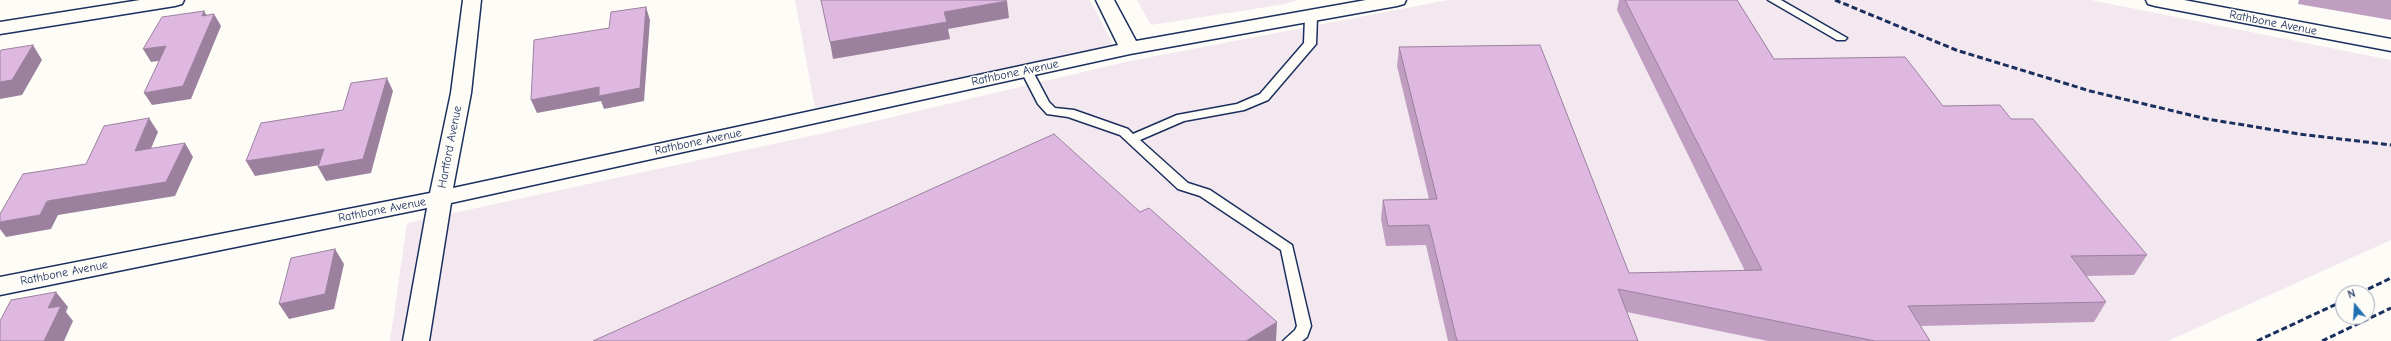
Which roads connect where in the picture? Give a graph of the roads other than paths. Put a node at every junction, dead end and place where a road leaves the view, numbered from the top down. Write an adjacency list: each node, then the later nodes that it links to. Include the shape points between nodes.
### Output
1 (175, 0): 8 (street)
2 (472, 0): 14 (street, Hartford Avenue, via 461,93)
3 (1105, 0): 11 (street)
4 (1397, 0): 7 (street, Rathbone Avenue)
5 (1773, 0): 9 (lane)
6 (2155, 0): 10 (street, Rathbone Avenue)
7 (1311, 17): 11 (street, Rathbone Avenue); 13 (lane, via 1310,44 1264,97 1240,107 1181,118)
8 (0, 28)
9 (1840, 38)
10 (2391, 45)
11 (1130, 48): 12 (street, Rathbone Avenue)
12 (1027, 70): 13 (lane, via 1044,104 1051,111 1076,115 1124,132); 14 (street, Rathbone Avenue)
13 (1132, 139): 17 (lane, via 1183,186 1205,193 1287,248 1304,326 1302,333)
14 (441, 198): 15 (street, Rathbone Avenue); 16 (street, Hartford Avenue)
15 (0, 286)
16 (416, 341)
17 (1291, 341)

